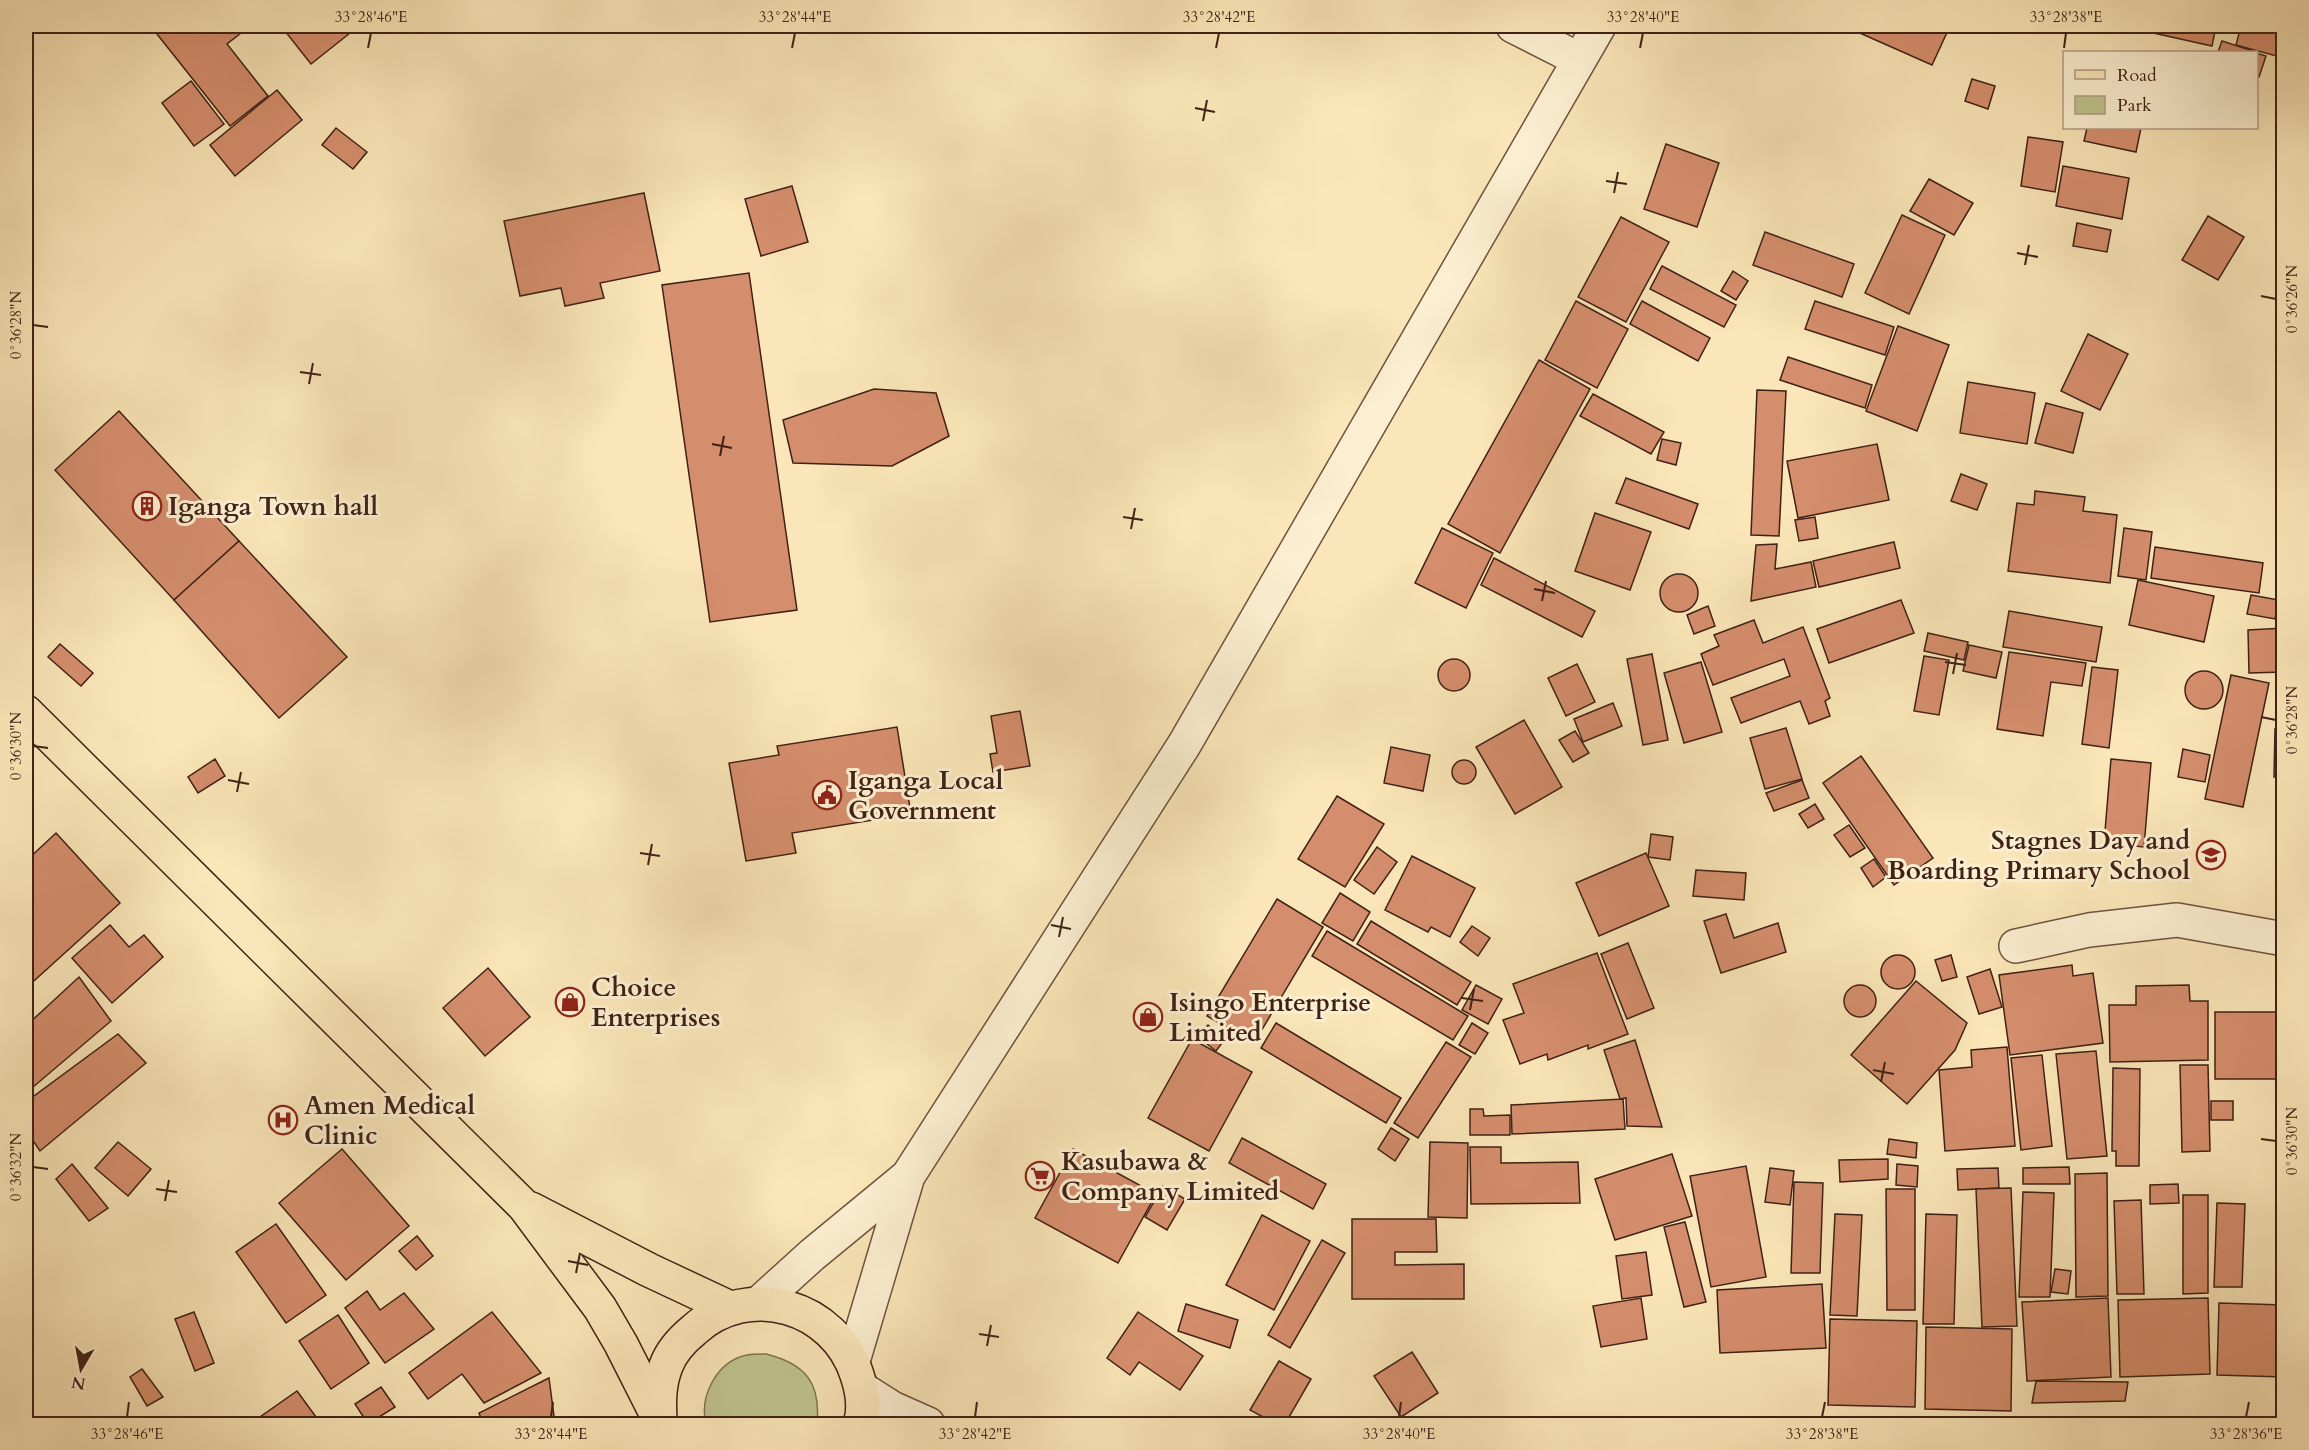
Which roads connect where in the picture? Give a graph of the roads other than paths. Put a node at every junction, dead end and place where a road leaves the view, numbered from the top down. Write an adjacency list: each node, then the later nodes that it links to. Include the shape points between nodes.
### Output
1 (1512, 26): 3 (street)
2 (1599, 26): 3 (street)
3 (1578, 59): 7 (street, via 1184,745)
4 (26, 712): 8 (main road)
5 (2283, 939): 6 (street, via 2177,920 2089,930)
6 (2016, 946)
7 (908, 1176): 9 (street); 10 (street)
8 (524, 1206): 9 (main road, via 649,1270); 11 (main road, via 600,1308)
9 (745, 1306): 10 (main road, via 788,1307 814,1319 837,1337); 11 (main road, via 704,1320 682,1340 667,1364 659,1392)
10 (857, 1375): 12 (main road); 13 (street, via 892,1408)
11 (660, 1423)
12 (860, 1425)
13 (928, 1425)

